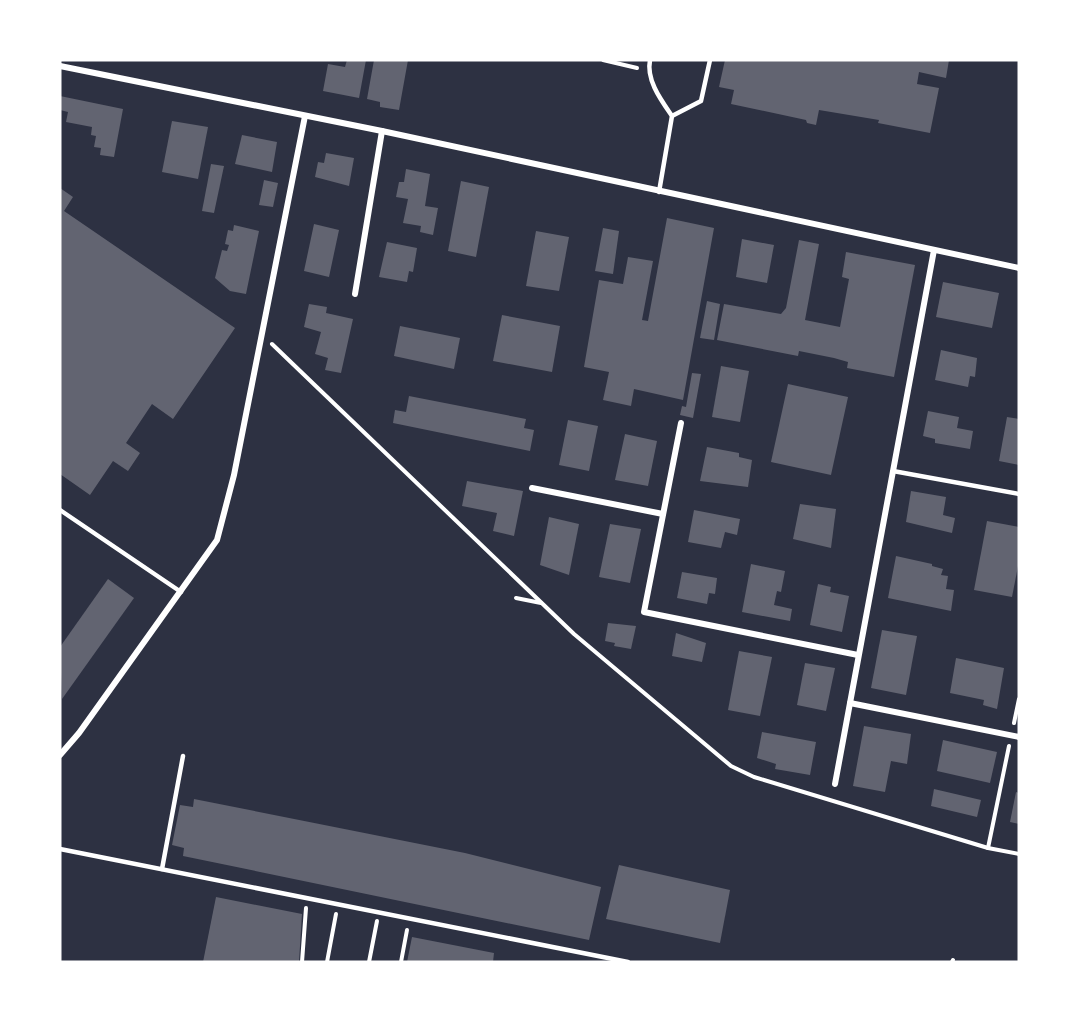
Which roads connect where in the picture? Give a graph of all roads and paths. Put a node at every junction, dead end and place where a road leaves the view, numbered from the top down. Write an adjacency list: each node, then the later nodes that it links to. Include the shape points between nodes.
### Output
1 (603, 60): 5 (path)
2 (650, 60): 5 (lane)
3 (710, 60): 7 (lane, via 701,100)
4 (60, 66): 6 (street)
5 (648, 70): 7 (lane)
6 (305, 116): 8 (street); 13 (street)
7 (672, 116): 9 (lane)
8 (382, 131): 9 (street); 12 (street)
9 (659, 192): 10 (street)
10 (934, 250): 11 (street); 15 (street)
11 (1019, 268)
12 (355, 294)
13 (260, 333): 20 (street, via 226,516 213,548); 22 (path)
14 (681, 423): 19 (street)
15 (893, 471): 17 (lane); 23 (street)
16 (532, 488): 19 (street)
17 (1019, 494)
18 (60, 510): 20 (lane)
19 (663, 514): 23 (street, via 644,612)
20 (181, 592): 27 (street)
21 (516, 598): 22 (path)
22 (542, 604): 30 (path, via 628,682 743,773)
23 (858, 655): 25 (street)
24 (1019, 699): 26 (path)
25 (850, 703): 26 (street); 29 (street)
26 (1015, 736): 30 (path)
27 (60, 755)
28 (183, 756): 33 (lane)
29 (835, 784)
30 (988, 848): 32 (path)
31 (60, 849): 33 (lane)
32 (1019, 854)
33 (162, 869): 34 (lane)
34 (307, 898): 35 (lane); 38 (path)
35 (338, 904): 36 (lane); 39 (path)
36 (379, 913): 37 (lane); 40 (path)
37 (409, 918): 41 (path); 42 (lane)
38 (302, 962)
39 (327, 962)
40 (369, 962)
41 (400, 962)
42 (628, 962)

